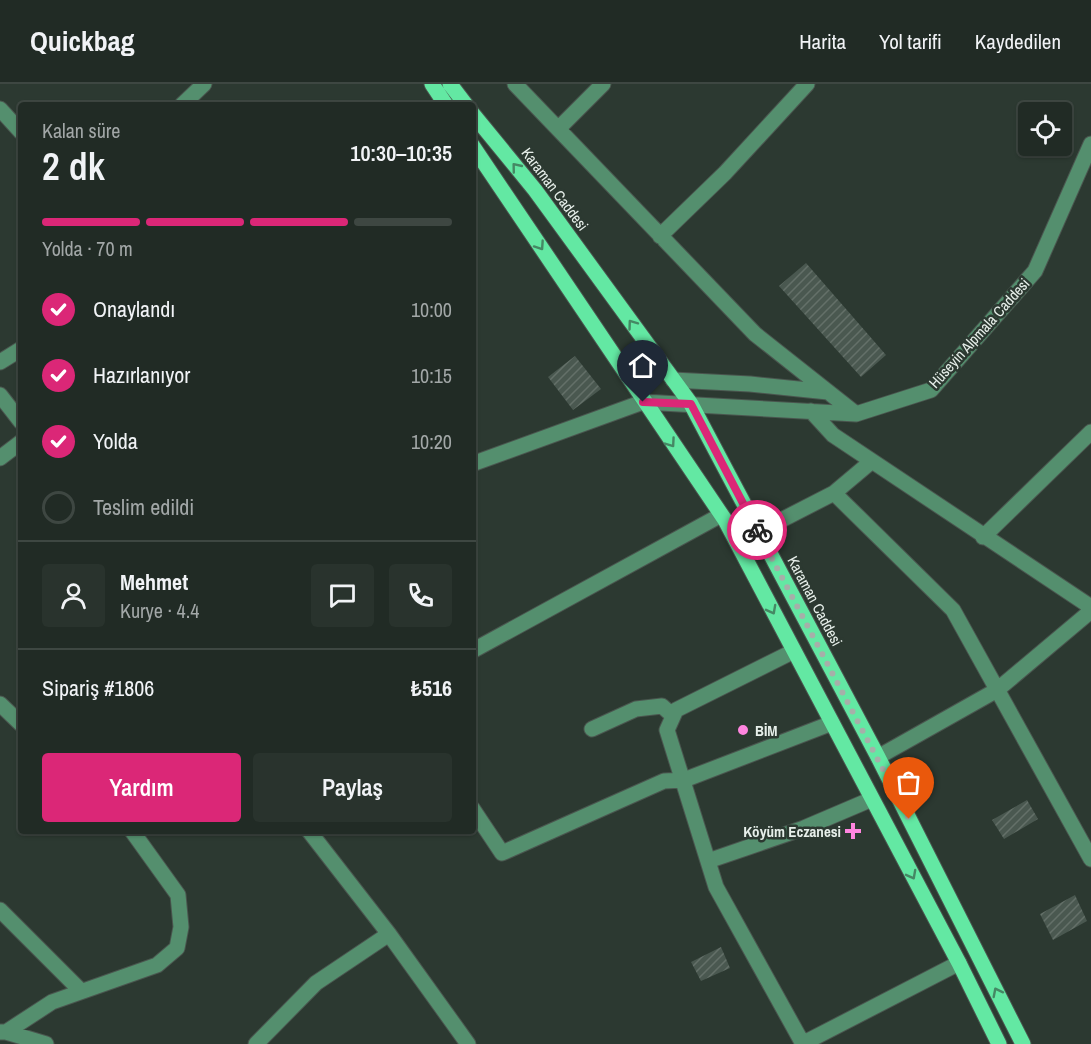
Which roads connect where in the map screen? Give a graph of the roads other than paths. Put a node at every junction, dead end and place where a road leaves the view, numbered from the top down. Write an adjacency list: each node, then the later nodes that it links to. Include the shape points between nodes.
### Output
1 (432, 84): 8 (main road)
2 (450, 84): 9 (main road)
3 (515, 84): 13 (street)
4 (603, 84): 13 (street)
5 (807, 84): 16 (street)
6 (198, 86): 7 (street)
7 (185, 102)
8 (444, 102)
9 (464, 102)
10 (0, 109): 12 (street)
11 (476, 117): 19 (main road, Karaman Caddesi, one-way to 11, via 535,190)
12 (18, 129)
13 (558, 129): 16 (street)
14 (1091, 144): 25 (street, Hüseyin Alpmala Caddesi, via 1035,271 931,390)
15 (476, 151): 22 (main road, one-way to 22)
16 (660, 236): 20 (street, via 755,334)
17 (18, 351): 18 (street)
18 (0, 362)
19 (673, 380): 20 (street); 23 (main road, Karaman Caddesi)
20 (828, 392): 25 (street)
21 (0, 395): 26 (street)
22 (643, 402): 23 (street, Hüseyin Alpmala Caddesi); 31 (street); 33 (main road, one-way to 33)
23 (691, 404): 24 (street, Hüseyin Alpmala Caddesi); 34 (main road, Karaman Caddesi)
24 (811, 411): 25 (street, Hüseyin Alpmala Caddesi); 30 (street, via 833,435)
25 (856, 414)
26 (18, 418)
27 (1091, 432): 35 (street)
28 (18, 444): 29 (street)
29 (0, 458)
30 (872, 461): 32 (street); 35 (street)
31 (476, 464)
32 (834, 493): 34 (street); 39 (street, via 953,610)
33 (721, 515): 37 (street); 38 (main road, one-way to 38)
34 (758, 532): 45 (main road, Karaman Caddesi)
35 (983, 537): 36 (street)
36 (1091, 609): 39 (street)
37 (476, 649)
38 (794, 651): 41 (street, via 675,710); 43 (main road)
39 (997, 690): 45 (street); 51 (street)
40 (0, 704): 42 (street)
41 (673, 716): 44 (street, via 662,706 647,706); 46 (street, via 667,730)
42 (18, 721)
43 (832, 723): 46 (street); 47 (main road)
44 (592, 729)
45 (878, 757): 63 (main road, Karaman Caddesi, one-way to 45)
46 (684, 780): 48 (street, via 664,781 502,853); 52 (street)
47 (872, 798): 52 (street, via 804,828); 55 (main road, one-way to 55)
48 (476, 814)
49 (134, 834): 56 (street, via 178,895 181,927 177,948 157,965)
50 (311, 834): 54 (street)
51 (1091, 859)
52 (708, 861): 61 (street, via 716,887)
53 (0, 910): 56 (street)
54 (389, 934): 59 (street, via 316,983); 60 (street)
55 (959, 963): 61 (street); 62 (main road)
56 (81, 991): 57 (street, via 52,1002)
57 (3, 1032): 58 (street)
58 (46, 1044)
59 (256, 1044)
60 (468, 1044)
61 (803, 1044)
62 (999, 1044)
63 (1023, 1044)

